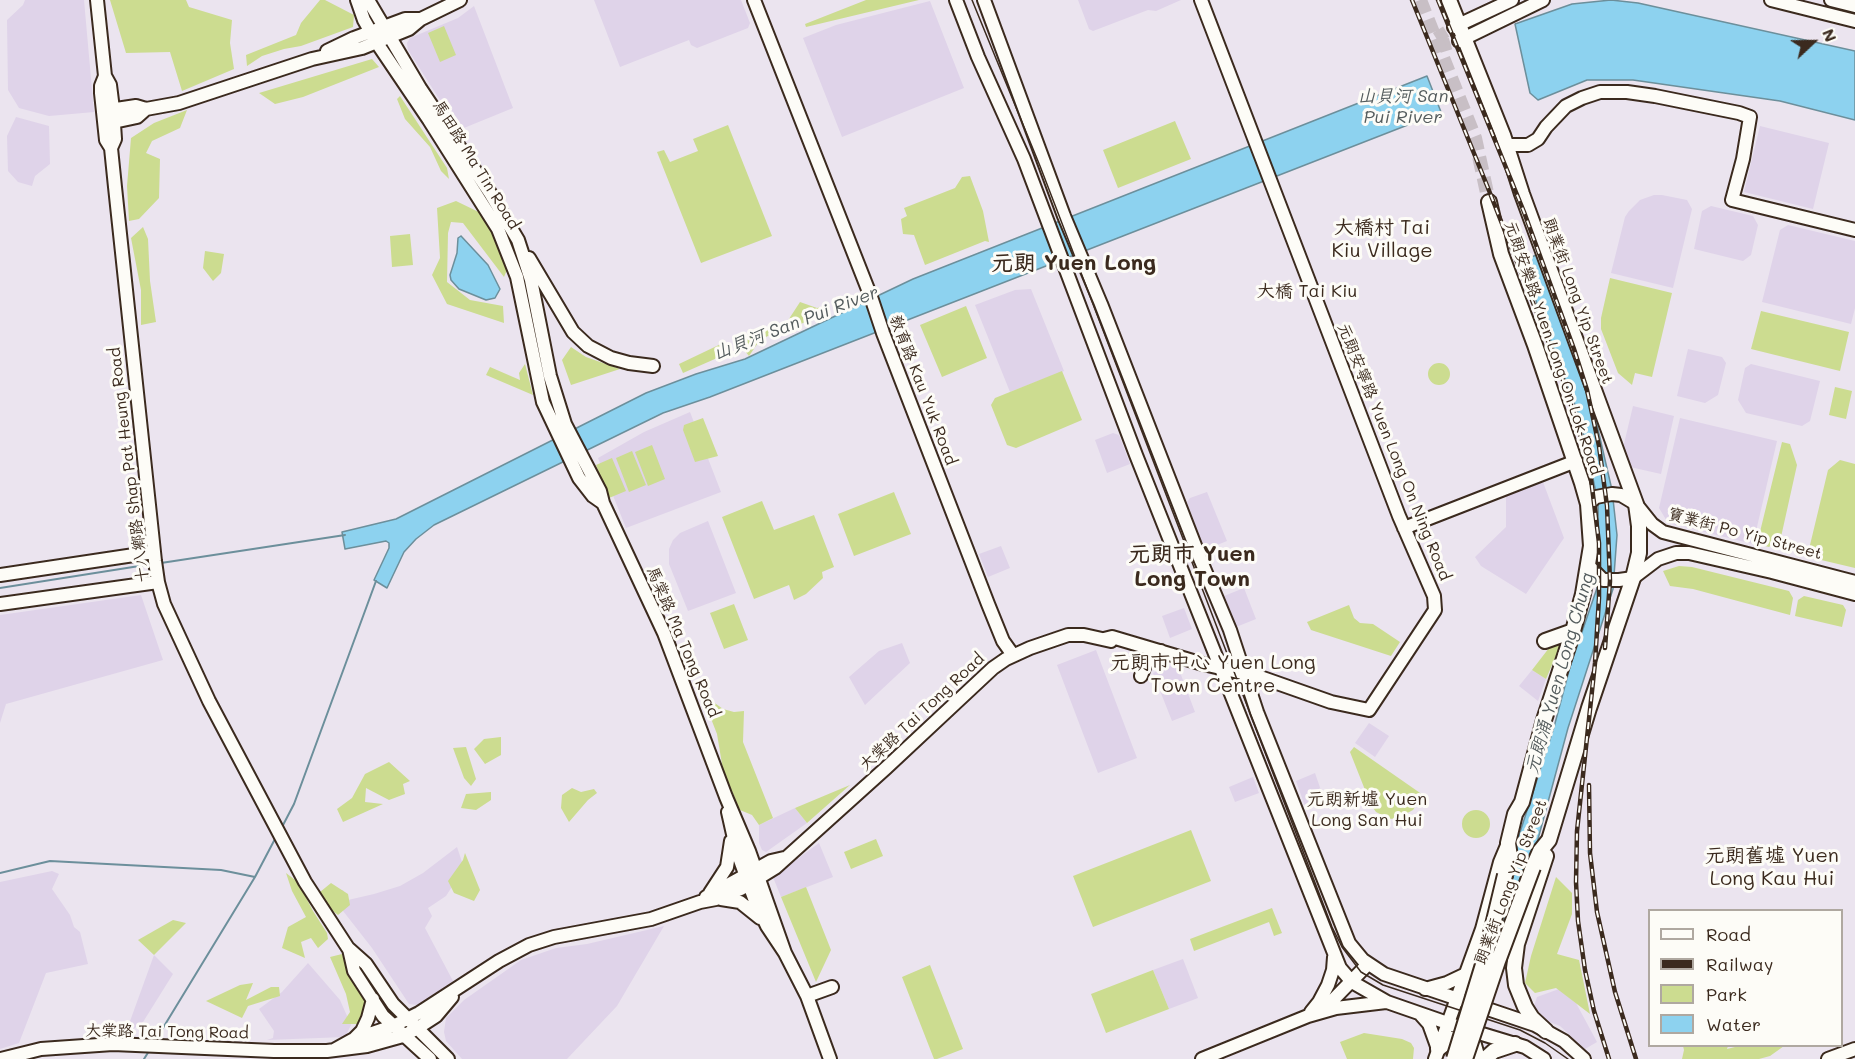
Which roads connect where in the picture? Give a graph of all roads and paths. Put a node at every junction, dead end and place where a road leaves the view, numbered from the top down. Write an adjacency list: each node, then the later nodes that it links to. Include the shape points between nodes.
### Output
1 (97, 0): 20 (street, 十八鄉路 Shap Pat Heung Road, via 105,76 110,85)
2 (357, 0): 18 (street, 馬田路 Ma Tin Road)
3 (368, 0): 17 (street, 馬田路 Ma Tin Road)
4 (460, 0): 17 (street, via 409,29)
5 (754, 0): 42 (street, 教育路 Kau Yuk Road, via 1001,638)
6 (956, 0): 43 (street, via 1024,159)
7 (984, 0): 44 (street, via 1065,219)
8 (1201, 0): 30 (street, 元朗安寧路 Yuen Long On Ning Road)
9 (1449, 0): 16 (main road, 朗業街 Long Yip Street)
10 (1512, 0): 16 (street)
11 (1543, 0): 19 (street)
12 (1771, 0): 15 (street)
13 (1830, 0): 14 (street)
14 (1855, 6)
15 (1855, 21)
16 (1456, 26): 19 (main road, 朗業街 Long Yip Street)
17 (387, 32): 18 (street); 24 (street, 馬田路 Ma Tin Road)
18 (374, 38): 20 (street, via 355,51 312,59 179,103 146,110 137,117); 26 (street, 馬田路 Ma Tin Road, via 506,244 543,402)
19 (1462, 40): 21 (main road, 朗業街 Long Yip Street)
20 (109, 116): 31 (street, 十八鄉路 Shap Pat Heung Road, via 115,139 111,148)
21 (1507, 145): 23 (street, via 1528,145 1566,106 1600,93 1655,96 1750,117 1732,200); 29 (main road, 朗業街 Long Yip Street)
22 (1489, 202): 27 (main road, 元朗安樂路 Yuen Long On Lok Road, via 1501,254)
23 (1855, 230)
24 (518, 240): 25 (street, via 573,332 588,346 611,358); 26 (street, 馬田路 Ma Tin Road, via 531,280)
25 (653, 366)
26 (561, 430): 49 (street, 馬棠路 Ma Tong Road, via 586,488 603,503 664,633)
27 (1576, 461): 28 (main road, 元朗安樂路 Yuen Long On Lok Road); 30 (street)
28 (1592, 500): 29 (street, 元朗安樂路 Yuen Long On Lok Road, via 1612,494); 32 (main road, 元朗安樂路 Yuen Long On Lok Road)
29 (1636, 504): 34 (main road, 朗業街 Long Yip Street, via 1639,546); 36 (street, 寶業街 Po Yip Street, via 1663,532)
30 (1404, 528): 48 (street, 元朗安寧路 Yuen Long On Ning Road, via 1436,605 1434,615)
31 (155, 557): 33 (street); 35 (street, 十八鄉路 Shap Pat Heung Road)
32 (1593, 571): 34 (street, via 1603,580); 39 (main road, 元朗安樂路 Yuen Long On Lok Road)
33 (1, 575)
34 (1633, 578): 37 (street, 寶業街 Po Yip Street, via 1658,559 1689,553); 51 (main road, 朗業街 Long Yip Street)
35 (157, 580): 38 (street); 56 (street, 十八鄉路 Shap Pat Heung Road, via 164,604 209,701 305,882)
36 (1855, 582)
37 (1855, 594)
38 (0, 604)
39 (1573, 631): 40 (main road); 52 (main road, 元朗安樂路 Yuen Long On Lok Road)
40 (1545, 641)
41 (1161, 651): 42 (street, 大棠路 Tai Tong Road, via 1112,637 1068,635); 43 (street, 大棠路 Tai Tong Road); 45 (street, via 1152,656)
42 (1013, 655): 53 (street, 大棠路 Tai Tong Road, via 993,668 775,868)
43 (1220, 668): 44 (street, 大棠路 Tai Tong Road); 58 (street)
44 (1245, 674): 46 (street, 大棠路 Tai Tong Road); 47 (street)
45 (1141, 676)
46 (1267, 679): 47 (street, via 1257,685); 48 (street, 大棠路 Tai Tong Road, via 1331,702)
47 (1254, 703): 59 (street, via 1345,937)
48 (1369, 710)
49 (726, 797): 50 (street, 馬棠路 Ma Tong Road); 53 (street, 馬棠路 Ma Tong Road)
50 (731, 830): 53 (street, 馬棠路 Ma Tong Road); 54 (street, via 727,867)
51 (1549, 840): 75 (main road, via 1517,944 1514,968 1525,1007); 76 (main road, 朗業街 Long Yip Street, bridge, via 1533,867)
52 (1508, 843): 60 (street, 元朗安樂路 Yuen Long On Lok Road); 76 (main road, 元朗安樂路 Yuen Long On Lok Road, bridge, via 1509,858)
53 (752, 877): 54 (street, 大棠路 Tai Tong Road); 55 (street, 馬棠路 Ma Tong Road); 57 (street, 馬棠路 Ma Tong Road)
54 (708, 899): 55 (street, via 740,902); 64 (street, 大棠路 Tai Tong Road, via 651,919 528,945)
55 (767, 926): 57 (street, 馬棠路 Ma Tong Road)
56 (348, 948): 66 (street, 十八鄉路 Shap Pat Heung Road, via 354,971); 72 (street, 十八鄉路 Shap Pat Heung Road, via 366,964)
57 (785, 954): 65 (street, 馬棠路 Ma Tong Road)
58 (1334, 956): 61 (street); 71 (street, via 1328,985)
59 (1368, 964): 61 (street); 63 (street)
60 (1466, 974): 63 (street); 67 (street, 元朗安樂路 Yuen Long On Lok Road)
61 (1352, 982): 68 (street); 71 (street, via 1330,1003)
62 (832, 987): 65 (street)
63 (1425, 989): 67 (street)
64 (456, 990): 70 (street, 大棠路 Tai Tong Road); 72 (street, 大棠路 Tai Tong Road)
65 (807, 996): 86 (street, 馬棠路 Ma Tong Road)
66 (373, 999): 73 (street, 十八鄉路 Shap Pat Heung Road); 78 (street, via 362,1031)
67 (1462, 1001): 75 (street, bridge); 76 (street, 元朗安樂路 Yuen Long On Lok Road)
68 (1387, 1002): 69 (street); 71 (street)
69 (1420, 1014): 76 (street); 82 (street, via 1429,1024)
70 (436, 1016): 74 (street, 大棠路 Tai Tong Road); 83 (street, via 432,1030)
71 (1308, 1016): 87 (street)
72 (407, 1019): 73 (street, 大棠路 Tai Tong Road); 74 (street, 十八鄉路 Shap Pat Heung Road)
73 (393, 1026): 77 (street, 十八鄉路 Shap Pat Heung Road); 78 (street, 大棠路 Tai Tong Road)
74 (416, 1029): 77 (street, 大棠路 Tai Tong Road); 83 (street, 十八鄉路 Shap Pat Heung Road)
75 (1546, 1031): 93 (street)
76 (1467, 1032): 79 (street); 82 (main road); 88 (main road, bridge); 89 (main road, bridge); 90 (main road)
77 (403, 1036): 81 (street, 大棠路 Tai Tong Road); 85 (street, 十八鄉路 Shap Pat Heung Road)
78 (352, 1040): 81 (street, 大棠路 Tai Tong Road)
79 (1515, 1044): 91 (main road, via 1494,1051); 92 (street)
80 (1855, 1048): 94 (street)
81 (334, 1050): 84 (street, 大棠路 Tai Tong Road, via 140,1044 41,1049)
82 (1436, 1054)
83 (444, 1056)
84 (1, 1059)
85 (430, 1059)
86 (830, 1059)
87 (1202, 1059)
88 (1454, 1059)
89 (1465, 1059)
90 (1478, 1059)
91 (1485, 1059)
92 (1544, 1059)
93 (1584, 1059)
94 (1828, 1059)

